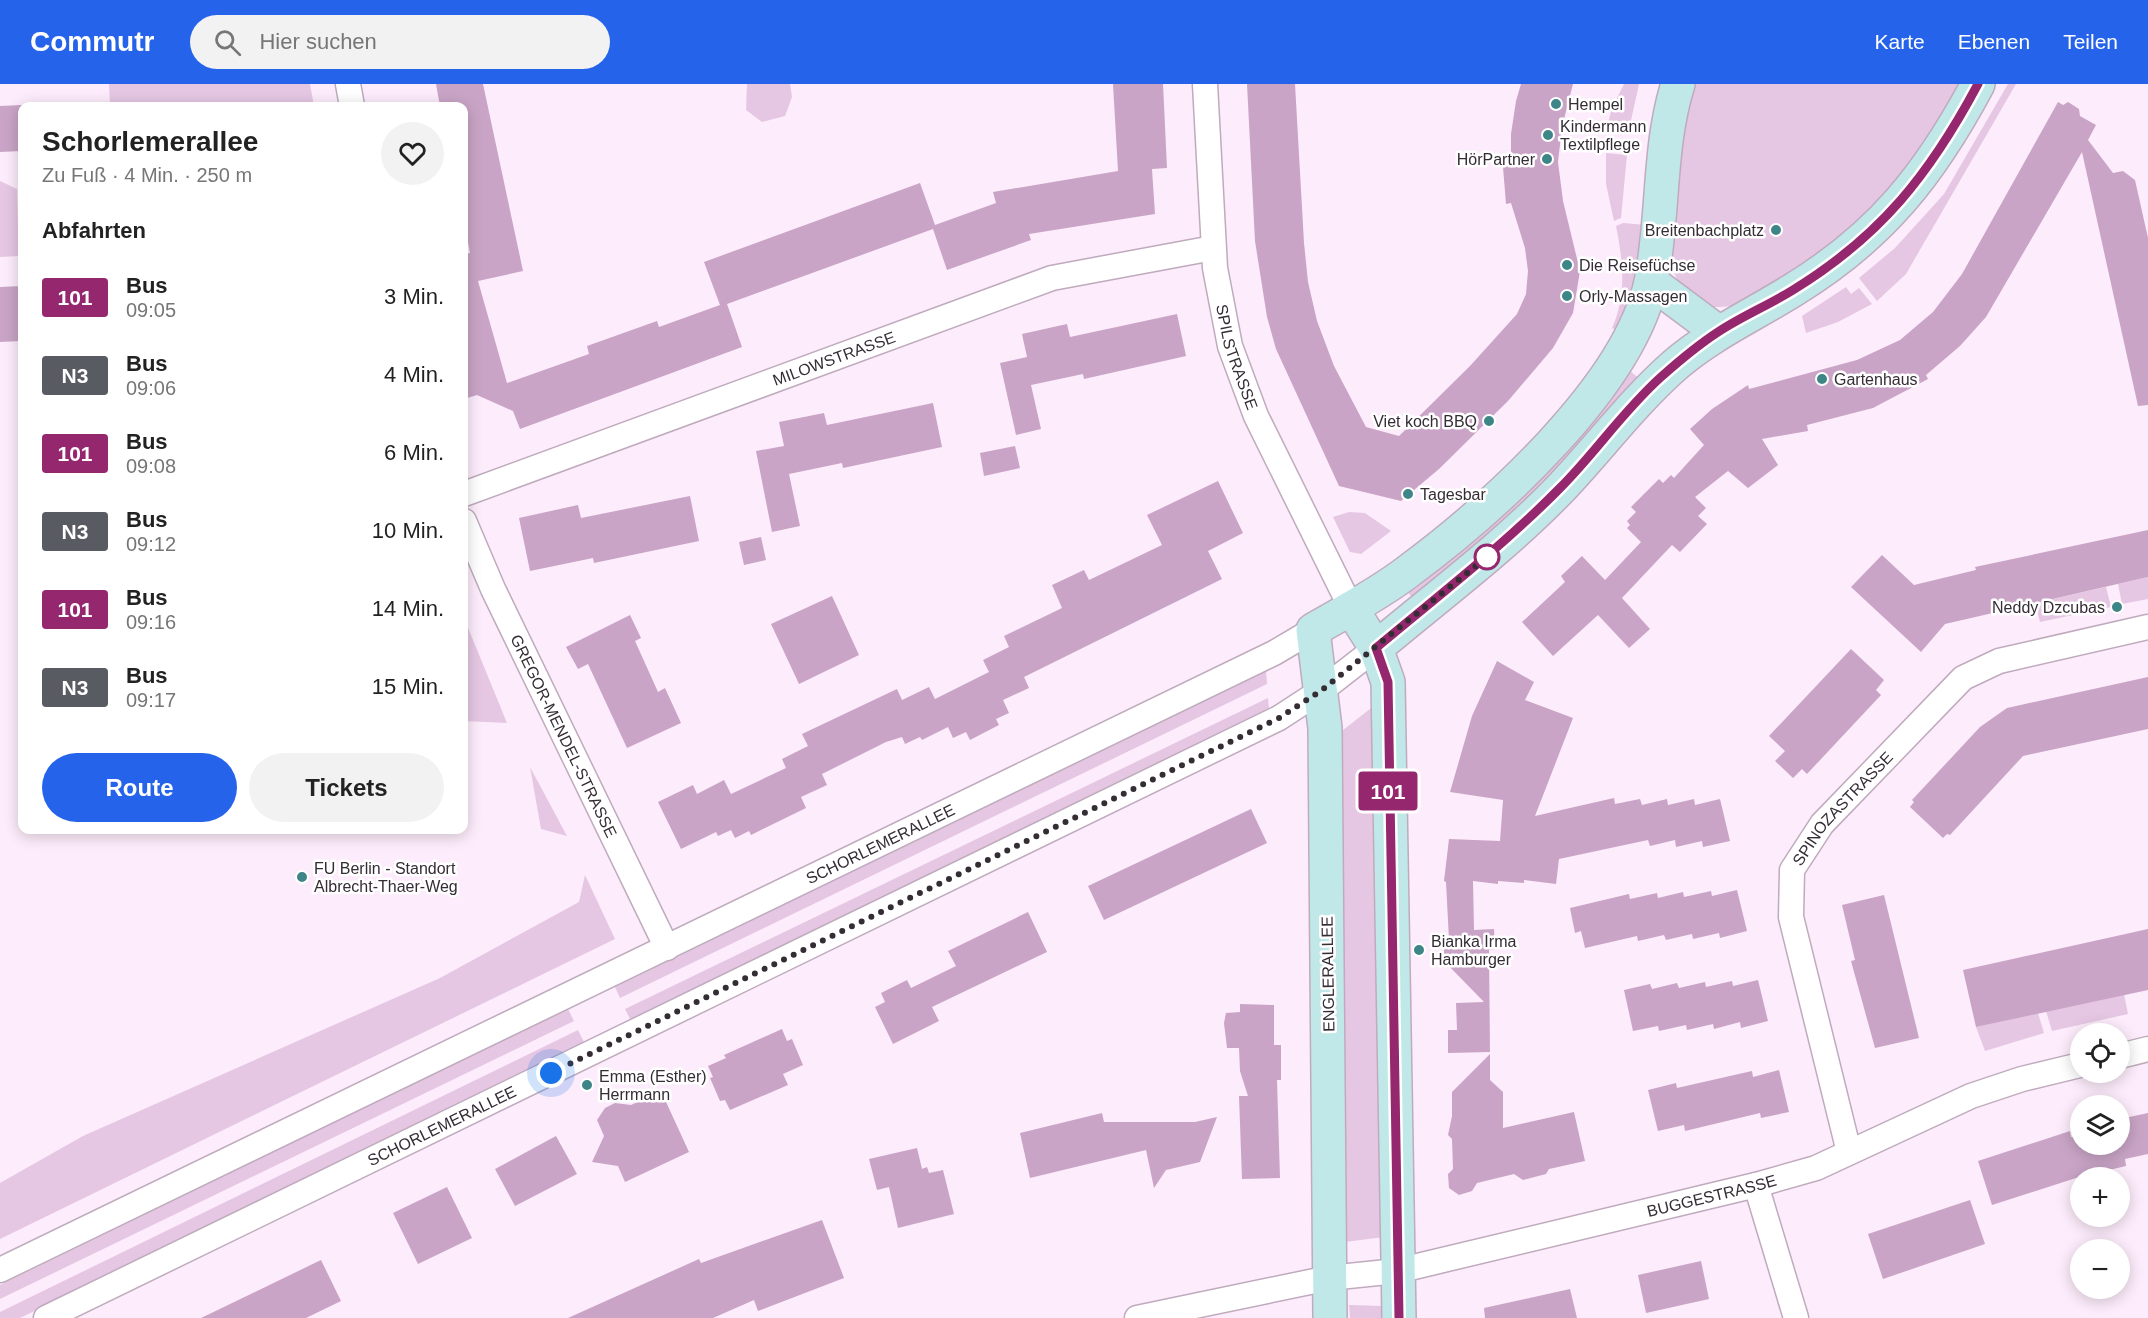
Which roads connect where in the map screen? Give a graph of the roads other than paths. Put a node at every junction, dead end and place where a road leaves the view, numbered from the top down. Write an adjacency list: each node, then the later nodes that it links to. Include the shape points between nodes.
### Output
1 (348, 84): 5 (street)
2 (1204, 84): 6 (street, SPILSTRASSE)
3 (1678, 84): 7 (main road)
4 (1978, 84): 8 (main road, via 1950,136 1904,200 1855,246 1794,290)
5 (351, 102)
6 (1213, 248): 9 (street, MILOWSTRASSE, via 1052,278); 11 (street, SPILSTRASSE, via 1224,322 1246,393)
7 (1651, 282): 8 (main road); 11 (main road, SCHORLEMERALLEE, via 1625,351 1575,416 1526,469 1438,548 1405,575)
8 (1718, 332): 14 (main road, SCHORLEMERALLEE, via 1659,380 1560,488 1487,557)
9 (468, 493)
10 (468, 530): 16 (street, GREGOR-MENDEL-STRASSE)
11 (1351, 608): 13 (main road, SCHORLEMERALLEE); 14 (main road)
12 (2148, 627): 20 (street, SPINOZASTRASSE, via 2008,659 1984,666 1964,678 1822,824 1791,870 1791,917)
13 (1313, 630): 15 (main road, ENGLERALLEE); 16 (street, SCHORLEMERALLEE, via 1263,658)
14 (1376, 648): 15 (street, SCHORLEMERALLEE); 23 (main road, via 1388,682)
15 (1322, 690): 24 (main road, ENGLERALLEE); 25 (street, SCHORLEMERALLEE, via 1265,726)
16 (667, 948): 22 (street, SCHORLEMERALLEE)
17 (2148, 1049): 18 (street)
18 (2130, 1054)
19 (2070, 1067): 20 (street, BUGGESTRASSE, via 1971,1096)
20 (1849, 1152): 21 (street, BUGGESTRASSE, via 1816,1168)
21 (1756, 1185): 23 (street, BUGGESTRASSE); 29 (street)
22 (0, 1270)
23 (1397, 1271): 24 (street, BUGGESTRASSE); 28 (main road)
24 (1329, 1278): 26 (street, BUGGESTRASSE); 27 (main road, ENGLERALLEE)
25 (46, 1318)
26 (1137, 1318)
27 (1330, 1318)
28 (1399, 1318)
29 (1796, 1318)

